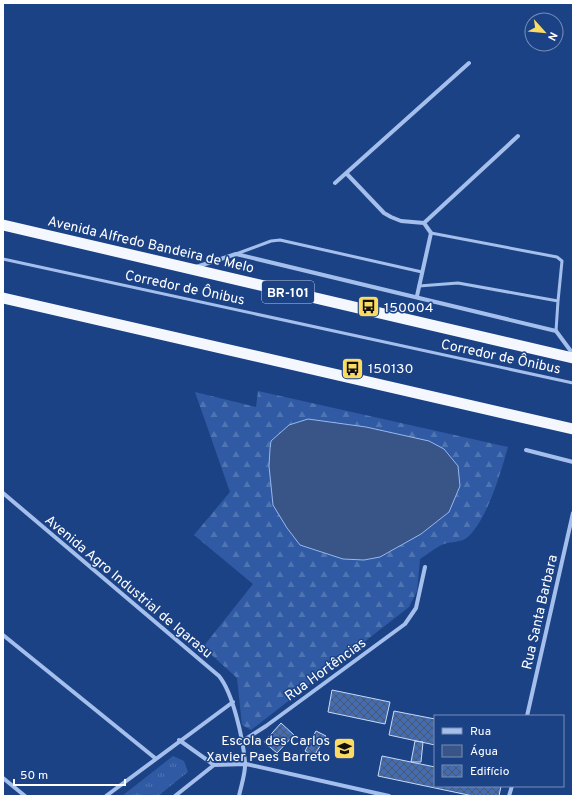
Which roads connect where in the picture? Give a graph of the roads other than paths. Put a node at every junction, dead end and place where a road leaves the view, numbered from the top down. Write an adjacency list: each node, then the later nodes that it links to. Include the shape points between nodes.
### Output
1 (469, 63): 3 (street)
2 (518, 136): 5 (street)
3 (346, 173): 4 (street); 5 (street, via 384,213 401,221)
4 (335, 183)
5 (424, 223): 7 (street)
6 (3, 224): 10 (highway, Avenida Alfredo Bandeira de Melo / BR-101)
7 (431, 232): 11 (street); 15 (lane, via 557,256 562,262)
8 (236, 254): 10 (street); 11 (lane, via 280,240); 13 (street)
9 (3, 259): 19 (lane, Corredor de Ônibus)
10 (190, 269): 18 (highway, Avenida Alfredo Bandeira de Melo / BR-101)
11 (422, 272): 12 (street)
12 (419, 286): 13 (street); 15 (lane, via 458,283)
13 (417, 296): 16 (street)
14 (3, 298): 20 (highway)
15 (558, 301): 16 (lane)
16 (556, 331): 17 (street)
17 (573, 354)
18 (573, 358)
19 (573, 383)
20 (573, 429)
21 (526, 450): 22 (street)
22 (573, 462)
23 (3, 493): 27 (street, Avenida Agro Industrial de Igarasu, via 219,676 226,685)
24 (573, 512): 28 (street, Rua Santa Barbara)
25 (425, 567): 30 (street, Rua Hortências, via 416,608 405,624)
26 (3, 635): 31 (street)
27 (232, 702): 29 (street); 30 (street, Avenida Agro Industrial de Igarasu)
28 (527, 715)
29 (179, 740): 31 (street); 32 (street)
30 (241, 742): 33 (street, Avenida Agro Industrial de Igarasu)
31 (155, 758): 37 (street)
32 (214, 764): 33 (street); 38 (street)
33 (246, 764): 35 (street); 39 (street)
34 (3, 778): 36 (street)
35 (376, 795): 40 (street)
36 (25, 796)
37 (106, 796)
38 (175, 796)
39 (239, 796)
40 (389, 796)

